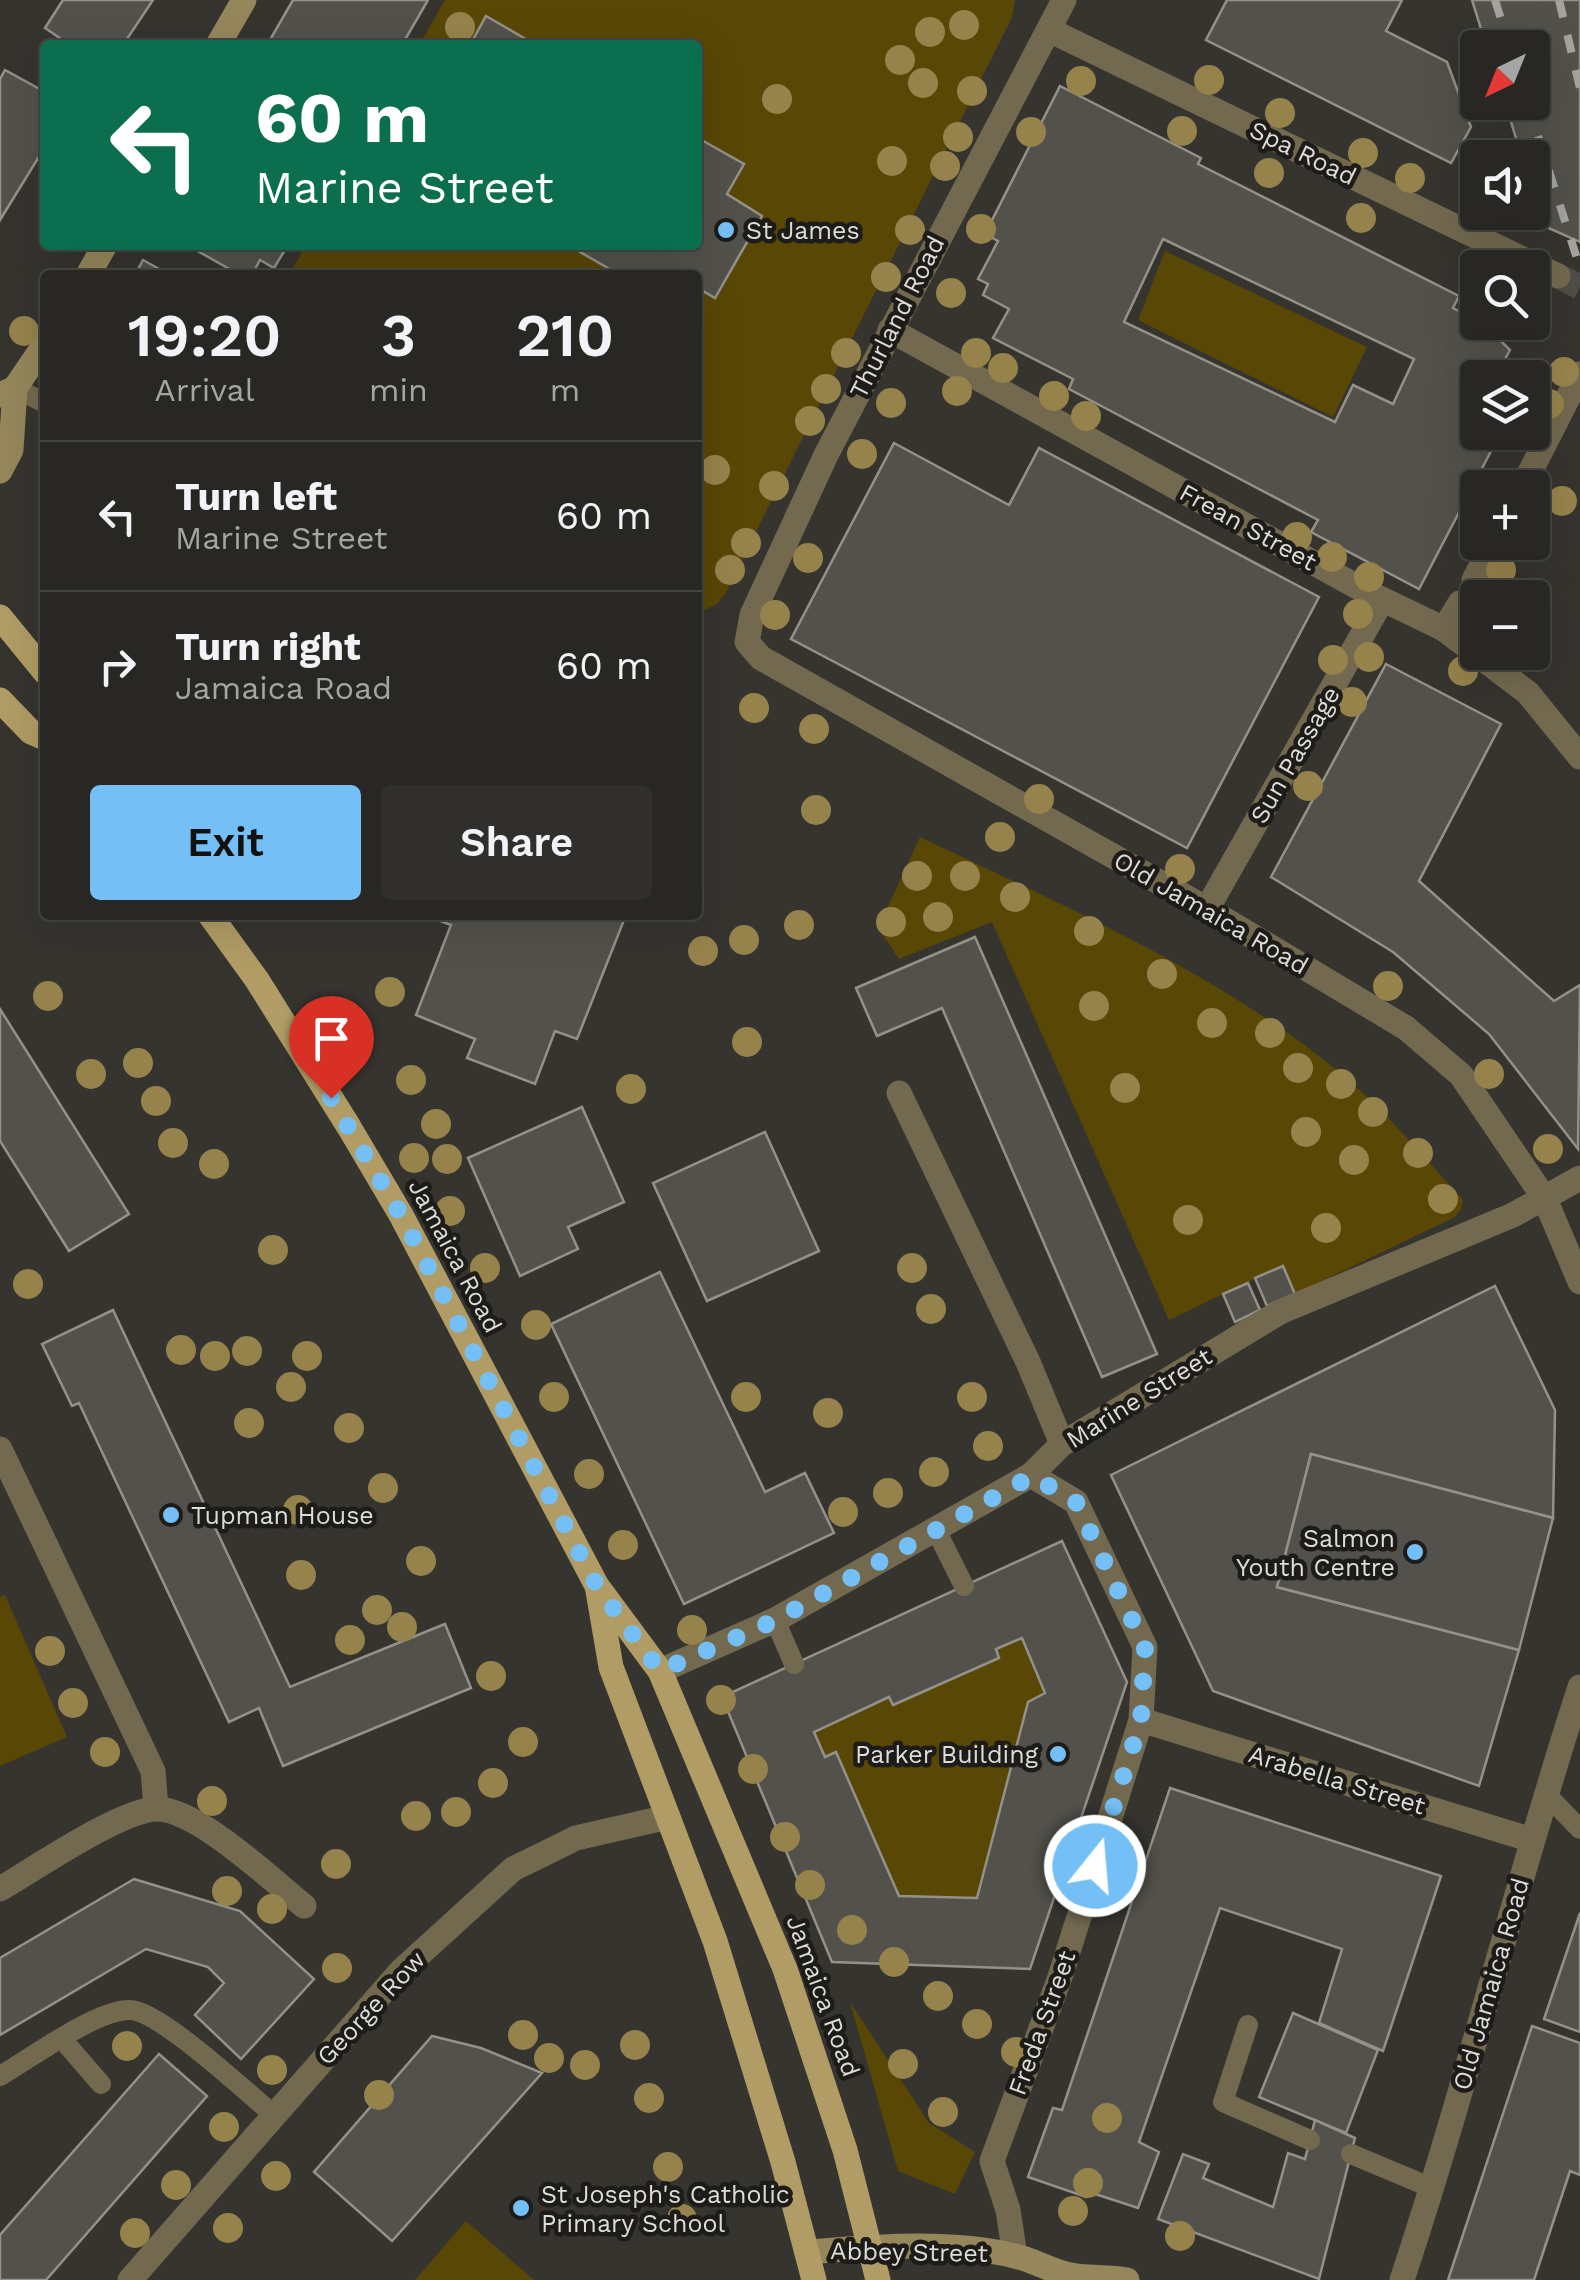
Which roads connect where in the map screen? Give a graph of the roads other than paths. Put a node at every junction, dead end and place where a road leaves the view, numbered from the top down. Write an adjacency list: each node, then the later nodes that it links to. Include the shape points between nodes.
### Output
1 (244, 0): 4 (main road)
2 (1064, 0): 3 (street, Thurland Road)
3 (1048, 30): 5 (street, Spa Road); 6 (street, Thurland Road)
4 (221, 40)
5 (1558, 276)
6 (890, 330): 15 (street, Frean Street); 19 (street, Thurland Road, via 752,616)
7 (40, 350): 9 (main road)
8 (1580, 374): 12 (street)
9 (8, 391): 10 (lane); 11 (main road, via 11,450)
10 (40, 401)
11 (0, 470)
12 (1531, 470)
13 (1484, 560): 14 (street)
14 (1474, 580)
15 (1382, 600): 18 (street, Frean Street); 24 (street, Sun Passage)
16 (1460, 603): 18 (street)
17 (0, 617): 20 (main road)
18 (1444, 629): 23 (street, Frean Street, via 1528,693)
19 (747, 642): 24 (street, Old Jamaica Road, via 761,658)
20 (40, 666)
21 (0, 700): 22 (main road)
22 (40, 736)
23 (1580, 757)
24 (1206, 909): 28 (street, Old Jamaica Road, via 1406,1028 1461,1076)
25 (213, 920): 35 (main road, Jamaica Road, via 401,1215)
26 (898, 1093): 30 (street)
27 (1580, 1178): 28 (street, Marine Street)
28 (1545, 1199): 29 (street, Old Jamaica Road); 30 (street, Marine Street, via 1280,1312)
29 (1580, 1282)
30 (1062, 1444): 32 (street, Marine Street)
31 (0, 1449): 33 (street)
32 (1032, 1476): 34 (street, Marine Street); 41 (street, Freda Street, via 1076,1502 1145,1647)
33 (7, 1485): 43 (street, via 153,1770)
34 (936, 1530): 36 (lane); 37 (street, Marine Street)
35 (597, 1586): 39 (main road, Jamaica Road); 44 (main road, Jamaica Road, via 611,1668)
36 (964, 1586)
37 (776, 1620): 38 (lane); 39 (street, Marine Street)
38 (794, 1664)
39 (660, 1671): 57 (main road, Jamaica Road, via 785,1969 846,2150)
40 (1580, 1687): 42 (street, Old Jamaica Road)
41 (1141, 1720): 46 (street, Arabella Street); 59 (street, Freda Street, via 1072,1940 992,2161)
42 (1545, 1794): 45 (lane); 46 (street, Old Jamaica Road)
43 (156, 1808): 47 (street, via 116,1822); 48 (street, via 202,1825)
44 (668, 1817): 53 (street, George Row, via 576,1838 514,1869 402,1972); 58 (main road, Jamaica Road, via 715,1941)
45 (1580, 1829)
46 (1532, 1840): 56 (street, Old Jamaica Road)
47 (0, 1889)
48 (304, 1906)
49 (1248, 2025): 54 (lane, via 1223,2102)
50 (62, 2039): 51 (lane); 52 (lane); 53 (lane, via 104,2014 133,2009 160,2021)
51 (0, 2076)
52 (101, 2084)
53 (273, 2114): 61 (street, George Row)
54 (1310, 2140)
55 (1351, 2154): 56 (lane)
56 (1432, 2188): 65 (street, Old Jamaica Road)
57 (869, 2248): 58 (main road, Abbey Street); 59 (main road, Abbey Street, via 972,2248); 63 (main road, Jamaica Road)
58 (807, 2252): 62 (main road, Jamaica Road)
59 (1016, 2256): 60 (main road, Abbey Street)
60 (1061, 2277): 64 (main road, Abbey Street)
61 (130, 2280)
62 (814, 2280)
63 (878, 2280)
64 (1128, 2280)
65 (1402, 2280)

